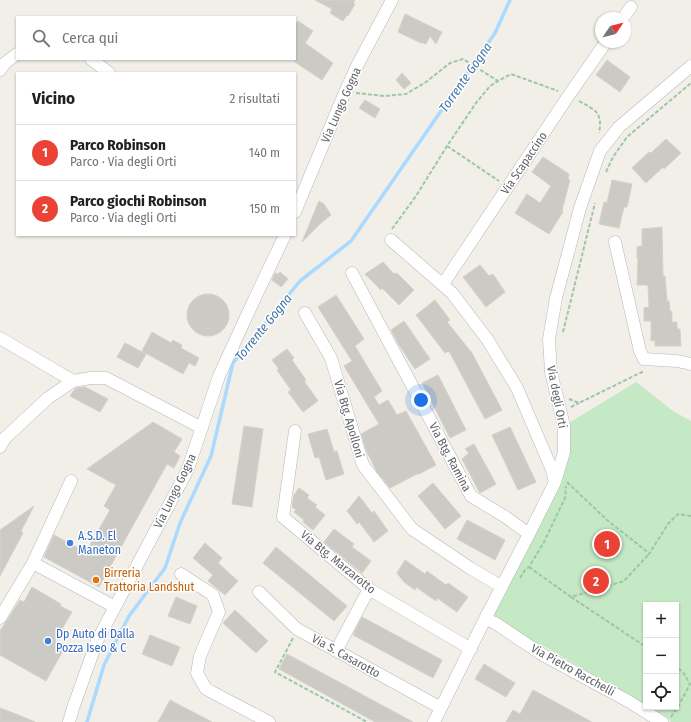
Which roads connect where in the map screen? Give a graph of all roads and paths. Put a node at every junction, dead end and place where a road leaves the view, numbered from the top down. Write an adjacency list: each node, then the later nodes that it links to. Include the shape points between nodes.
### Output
1 (392, 0): 12 (street, Via Lungo Gogna)
2 (631, 7): 3 (street)
3 (627, 12)
4 (602, 48): 13 (street, Via Scapaccino)
5 (16, 55): 8 (street)
6 (92, 60): 9 (street)
7 (691, 66): 15 (street, Via degli Orti, via 619,127)
8 (0, 70)
9 (108, 72)
10 (498, 81): 12 (path, via 463,59 450,63 406,94 385,96); 13 (path, via 511,74); 14 (path, via 490,86 476,103)
11 (691, 83): 16 (path, via 628,137 613,157)
12 (345, 92): 19 (street, Via Lungo Gogna)
13 (569, 95): 15 (path, via 595,110 600,118); 17 (street, Via Scapaccino)
14 (446, 146): 17 (path); 21 (path, via 416,196 386,237)
15 (600, 152): 38 (street, Via degli Orti, via 580,208 556,298 549,338 551,372 564,426)
16 (606, 172)
17 (508, 187): 24 (street, Via Scapaccino)
18 (596, 199): 26 (path)
19 (296, 210)
20 (285, 236): 34 (street, Via Lungo Gogna, via 220,376)
21 (391, 240): 24 (street)
22 (615, 242): 28 (street, via 640,351 644,359)
23 (352, 272): 40 (street, Via Btg. Ramina, via 471,496)
24 (443, 284): 38 (street, via 452,292 487,339 517,388 552,470)
25 (305, 313): 46 (street, Via Btg. Apolloni, via 331,358 363,465 412,529)
26 (562, 337)
27 (0, 338): 30 (street)
28 (650, 359): 29 (street); 32 (path, via 644,371)
29 (691, 364)
30 (73, 381): 34 (street, via 106,378); 36 (street, via 48,398 5,438)
31 (564, 397): 32 (path)
32 (579, 403): 33 (path)
33 (567, 409)
34 (202, 428): 50 (street, Via Lungo Gogna, via 188,469)
35 (295, 431): 47 (street, Via Btg. Marzarotto, via 283,517)
36 (0, 447)
37 (71, 482): 42 (street)
38 (560, 482): 40 (street, Via degli Orti); 41 (path); 43 (path, via 565,498)
39 (691, 516): 41 (path, via 678,514 668,524)
40 (529, 534): 46 (street, Via degli Orti)
41 (649, 554): 49 (path, via 624,581)
42 (33, 563): 50 (street); 51 (street)
43 (529, 567): 45 (path); 49 (path)
44 (181, 574): 60 (street, via 213,595 219,612 200,656 197,673 206,689)
45 (517, 582)
46 (502, 587): 52 (street, Via degli Orti)
47 (369, 590): 55 (street, Via Btg. Marzarotto); 56 (street)
48 (259, 592): 53 (street, Via S. Casarotto)
49 (571, 597): 54 (path)
50 (115, 607): 59 (street, Via Lungo Gogna, via 97,641)
51 (0, 618)
52 (485, 619): 55 (street, Via degli Orti); 63 (street, Via Pietro Racchelli)
53 (297, 629): 56 (street, Via S. Casarotto); 61 (path, via 275,672)
54 (643, 645)
55 (471, 649): 58 (street, Via degli Orti)
56 (336, 650): 58 (street, Via S. Casarotto)
57 (679, 669): 64 (path, via 690,684)
58 (441, 708): 62 (street, Via degli Orti)
59 (69, 722)
60 (269, 722)
61 (367, 722)
62 (434, 722)
63 (662, 722)
64 (667, 722)

